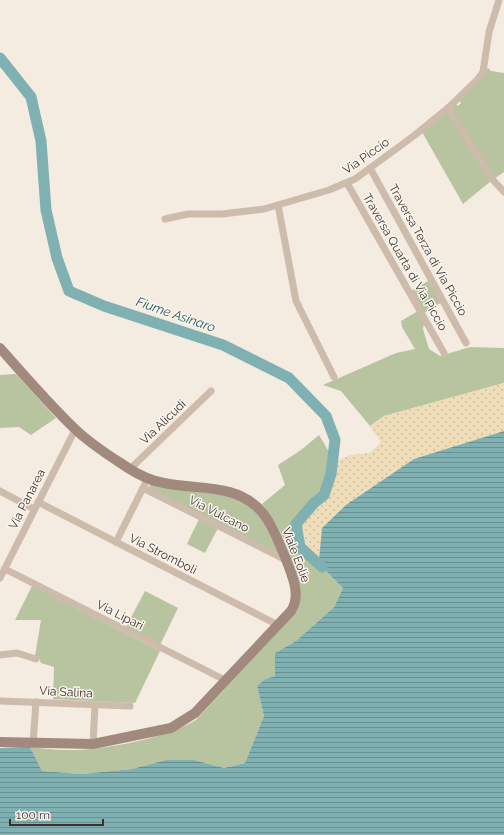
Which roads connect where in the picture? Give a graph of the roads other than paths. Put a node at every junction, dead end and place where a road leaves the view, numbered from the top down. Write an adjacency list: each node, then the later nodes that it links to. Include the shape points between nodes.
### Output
1 (502, 0): 2 (street, Via Piccio, via 489,32 483,72)
2 (448, 108): 3 (street, Via Piccio); 5 (street, via 492,179)
3 (370, 168): 4 (street, Via Piccio); 8 (street, Traversa Terza di Via Piccio)
4 (347, 183): 6 (street, Via Piccio); 10 (street, Traversa Quarta di Via Piccio)
5 (504, 192)
6 (278, 205): 7 (street, Via Piccio, via 247,212 188,214); 11 (street, via 296,301)
7 (164, 219)
8 (466, 344)
9 (0, 348): 13 (street, Viale Eolie)
10 (444, 353)
11 (334, 377)
12 (211, 390): 14 (street, Via Alicudi)
13 (75, 430): 14 (street, Viale Eolie); 17 (street, Via Panarea)
14 (130, 469): 15 (street, Viale Eolie)
15 (145, 483): 18 (street); 19 (street, Via Vulcano); 19 (street, Viale Eolie, via 222,489 244,498 264,515)
16 (0, 490): 17 (street, Via Stromboli)
17 (36, 505): 18 (street, Via Stromboli); 20 (street, Via Panarea)
18 (116, 542): 22 (street, Via Stromboli)
19 (286, 560): 22 (street, Viale Eolie, via 296,598 291,611)
20 (5, 569): 21 (street, Via Panarea); 25 (street, Via Lipari)
21 (0, 578)
22 (278, 624): 25 (street, Viale Eolie)
23 (0, 655): 24 (street, via 17,653)
24 (36, 660)
25 (225, 680): 32 (street, Viale Eolie, via 195,713 180,724 159,731)
26 (0, 701): 27 (street, Via Salina)
27 (36, 702): 28 (street, Via Salina); 31 (street)
28 (95, 704): 29 (street, Via Salina); 32 (street)
29 (130, 706)
30 (0, 742): 31 (street, Viale Eolie)
31 (33, 743): 32 (street, Viale Eolie)
32 (93, 744)

